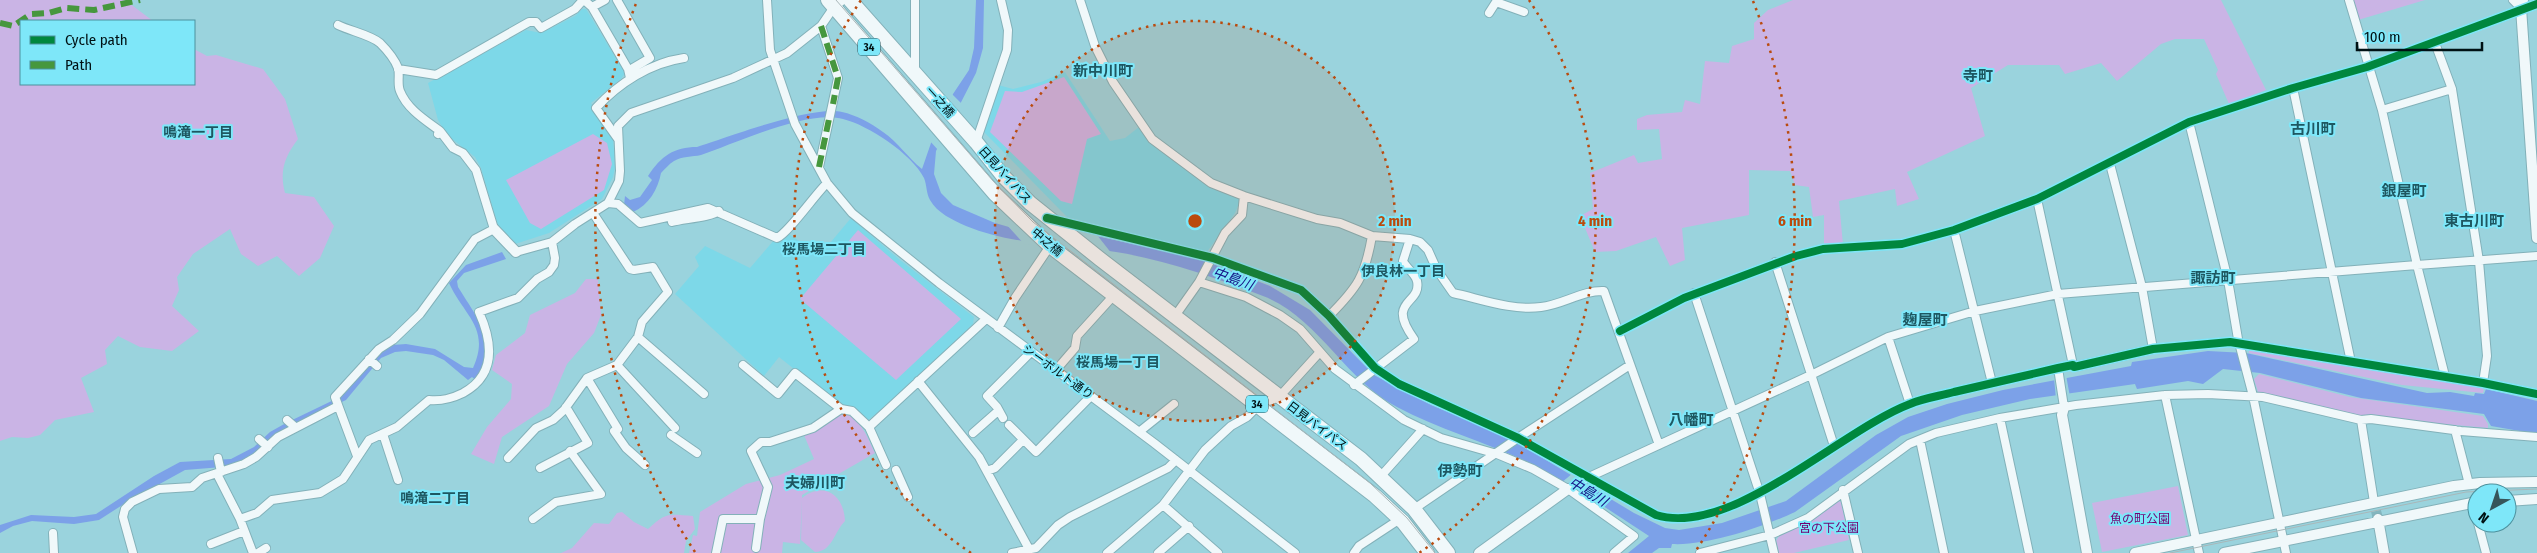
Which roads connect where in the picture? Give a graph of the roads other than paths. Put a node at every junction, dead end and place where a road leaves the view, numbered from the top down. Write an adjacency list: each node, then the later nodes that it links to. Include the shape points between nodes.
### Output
1 (583, 0): 14 (street); 23 (street, via 575,9 541,28 536,22 529,22 436,75)
2 (606, 0): 14 (street)
3 (617, 0): 25 (street, via 650,58 633,68)
4 (767, 0): 21 (street, シーボルト通り)
5 (850, 0): 24 (highway, 34)
6 (915, 0): 24 (street)
7 (1001, 0): 32 (street, via 1008,30 1007,50)
8 (1080, 0): 37 (street, via 1095,46 1113,82 1152,139 1211,183)
9 (2349, 0): 22 (street)
10 (2512, 0): 12 (street)
11 (835, 2): 18 (street); 33 (highway, 一之橋 / 34)
12 (2522, 4): 13 (street); 19 (street); 48 (street)
13 (2537, 4)
14 (592, 7): 25 (street)
15 (1524, 12): 16 (street, via 1496,2)
16 (1489, 13)
17 (338, 26): 23 (street, via 380,43)
18 (821, 26): 21 (street); 35 (street, via 838,78)
19 (2435, 43): 22 (street); 27 (street)
20 (684, 58): 25 (street)
21 (773, 61): 31 (street, via 631,113 618,126); 35 (street, シーボルト通り, via 795,124)
22 (2367, 68): 26 (street); 28 (street)
23 (398, 69): 45 (street, via 402,95 423,121 439,132 452,148 463,153 476,170)
24 (915, 74): 30 (highway, 一之橋 / 34)
25 (630, 78): 31 (street, via 596,108)
26 (2293, 88): 29 (street); 60 (street)
27 (2452, 90): 28 (street); 56 (street)
28 (2382, 110): 58 (street)
29 (2189, 122): 34 (street); 61 (street)
30 (966, 130): 32 (highway, 日見バイパス / 34)
31 (618, 139): 39 (street, via 620,171 616,189)
32 (976, 142): 43 (highway, 日見バイパス / 34, via 1003,176)
33 (954, 146): 42 (highway, 日見バイパス / 34)
34 (2110, 164): 38 (street); 63 (street)
35 (819, 167): 36 (street, シーボルト通り)
36 (827, 184): 40 (street, via 777,238); 70 (street, シーボルト通り, via 858,218)
37 (1244, 196): 47 (street, via 1317,220 1340,223); 54 (street, via 1242,215 1225,233)
38 (2037, 199): 46 (street); 66 (street)
39 (608, 203): 40 (street, via 618,204 640,223 698,209); 41 (street)
40 (718, 211): 44 (street, via 711,216)
41 (593, 213): 50 (street); 73 (street, via 630,268 652,267 668,292 642,322)
42 (1018, 216): 51 (highway, 中之橋 / 34)
43 (1046, 218): 54 (street); 55 (highway, 中之橋 / 34)
44 (672, 222)
45 (494, 229): 52 (street); 79 (street, via 475,239 410,325)
46 (1954, 230): 57 (street, via 1902,244 1823,249); 67 (street)
47 (1372, 236): 49 (street); 69 (street, via 1361,279 1354,292)
48 (2537, 238)
49 (1410, 239): 72 (street, via 1420,242 1428,250 1453,293 1528,308 1564,303 1604,291); 86 (street, via 1403,261 1416,279 1417,286 1404,308 1402,321 1414,338)
50 (552, 242): 52 (street); 120 (street, via 555,258 549,272 518,298 480,312 487,329 489,349 487,365 479,382 442,401 429,400 405,421)
51 (1050, 246): 59 (highway, 中之橋 / 34); 71 (street)
52 (512, 249)
53 (2537, 256): 56 (street)
54 (1213, 258): 62 (street); 69 (street, via 1301,290)
55 (1100, 259): 68 (highway, 日見バイパス / 34)
56 (2479, 261): 58 (street); 94 (street, via 2487,356)
57 (1775, 262): 64 (street); 89 (street)
58 (2417, 265): 60 (street); 90 (street)
59 (1077, 267): 65 (highway, 日見バイパス / 34)
60 (2334, 273): 61 (street); 80 (street)
61 (2228, 280): 63 (street); 76 (street)
62 (1199, 282): 68 (street); 78 (street, via 1246,296 1274,311 1300,329)
63 (2142, 287): 66 (street); 75 (street)
64 (1694, 293): 72 (street); 109 (street)
65 (1115, 294): 88 (street, via 1077,336 1075,348); 104 (highway, 日見バイパス / 34)
66 (2058, 294): 67 (street); 84 (street)
67 (1975, 310): 74 (street); 93 (street)
68 (1175, 316): 101 (highway, 日見バイパス / 34)
69 (1329, 316): 86 (street)
70 (986, 319): 71 (street, シーボルト通り); 92 (street)
71 (998, 328): 77 (street, シーボルト通り)
72 (1620, 331): 83 (street)
73 (638, 337): 81 (street); 96 (street)
74 (1888, 337): 89 (street); 103 (street)
75 (2153, 348): 76 (street, via 2230,342); 84 (street)
76 (2241, 348): 80 (street); 100 (street)
77 (1031, 352): 88 (street, シーボルト通り); 119 (street, via 987,396 1000,414)
78 (1319, 353): 95 (street); 101 (street)
79 (369, 358): 85 (street); 105 (street, via 335,397)
80 (2351, 362): 90 (street)
81 (617, 364): 91 (street); 130 (street, via 673,431)
82 (742, 365): 108 (street, via 778,394 795,373)
83 (1630, 365): 122 (street); 126 (street)
84 (2073, 365): 87 (street)
85 (377, 366)
86 (1375, 368): 95 (street); 122 (street, via 1399,384)
87 (2058, 368): 93 (street); 107 (street)
88 (1056, 370): 99 (street, シーボルト通り)
89 (1813, 374): 109 (street); 127 (street)
90 (2445, 376): 94 (street)
91 (587, 378): 106 (street); 135 (street, via 618,428 614,431 626,448)
92 (918, 381): 115 (street); 140 (street, via 966,439)
93 (1992, 383): 103 (street)
94 (2483, 383): 97 (street)
95 (1354, 385): 116 (street)
96 (704, 394)
97 (2537, 394)
98 (2165, 395): 100 (street); 107 (street); 169 (street)
99 (1091, 396): 118 (street, シーボルト通り); 124 (street, via 1036,452)
100 (2253, 396): 112 (street); 163 (street)
101 (1279, 397): 104 (street); 142 (highway, 日見バイパス / 34)
102 (1174, 404): 118 (street)
103 (1910, 404): 127 (street)
104 (1259, 405): 141 (street, via 1205,450); 162 (highway, 日見バイパス / 34)
105 (338, 406): 114 (street); 132 (street)
106 (566, 407): 129 (street, via 588,443); 133 (street, via 553,420 536,428)
107 (2064, 407): 110 (street); 195 (street, via 2062,416)
108 (841, 408): 115 (street, via 852,411); 161 (street, via 813,428 761,442 751,451 768,487)
109 (1734, 410): 126 (street); 151 (street)
110 (2000, 418): 125 (street); 194 (street)
111 (287, 420): 114 (street)
112 (2361, 420): 117 (street); 158 (street)
113 (1009, 425): 124 (street)
114 (295, 427): 128 (street, via 278,436)
115 (869, 427): 136 (street)
116 (1422, 429): 131 (street, via 1441,438); 142 (street)
117 (2455, 430): 121 (street); 146 (street)
118 (1139, 432): 134 (street, シーボルト通り)
119 (973, 433)
120 (383, 434): 132 (street, via 369,440); 144 (street)
121 (2537, 437)
122 (1518, 438): 131 (street); 143 (street)
123 (259, 439): 128 (street)
124 (1023, 440): 140 (street, via 995,468)
125 (1920, 440): 150 (street, via 1909,444); 193 (street)
126 (1659, 445): 143 (street)
127 (1834, 446): 151 (street)
128 (268, 448): 137 (street, via 244,464)
129 (570, 451): 138 (street); 160 (street, via 600,494 556,502)
130 (697, 454)
131 (1497, 454): 149 (street); 157 (street)
132 (357, 456): 159 (street, via 343,479 320,493 272,500 257,513)
133 (508, 458)
134 (1176, 460): 141 (street, シーボルト通り); 174 (street, via 1168,468 1070,517 1036,548)
135 (645, 465)
136 (886, 465)
137 (219, 468): 159 (street); 177 (street, via 192,487 160,490 132,502 125,509 123,518)
138 (540, 468)
139 (896, 470): 152 (street)
140 (987, 471): 174 (street)
141 (1190, 471): 156 (street); 184 (street, シーボルト通り)
142 (1381, 476): 157 (highway, 日見バイパス / 34)
143 (1589, 476): 149 (street); 151 (street, via 1656,515 1673,519 1698,517)
144 (398, 480)
145 (2537, 482): 147 (street)
146 (2469, 483)
147 (2503, 483)
148 (2467, 485): 158 (street)
149 (1568, 489): 188 (street); 189 (street, via 1634,536)
150 (1843, 490): 168 (street, via 1808,518); 192 (street)
151 (1760, 494): 168 (street)
152 (908, 497)
153 (2537, 499): 154 (street)
154 (2517, 500)
155 (2467, 503): 158 (street)
156 (1163, 505): 164 (street); 182 (street)
157 (1414, 510): 187 (highway, 日見バイパス / 34)
158 (2376, 513): 163 (street); 170 (street); 200 (street)
159 (240, 519): 165 (street)
160 (533, 519)
161 (760, 519): 173 (street); 180 (street, via 723,519)
162 (1400, 519): 185 (street, via 1359,546); 186 (highway, 日見バイパス / 34)
163 (2280, 524): 169 (street); 170 (street)
164 (1189, 526): 175 (street); 183 (street)
165 (244, 530): 171 (street); 178 (street)
166 (53, 533): 176 (street)
167 (2480, 533): 201 (street)
168 (1770, 535): 190 (street); 191 (street)
169 (2196, 541): 196 (street); 197 (street)
170 (2283, 541): 198 (street); 199 (street)
171 (211, 544)
172 (266, 548): 179 (street)
173 (756, 548)
174 (1029, 549): 181 (street)
175 (1213, 551)
176 (54, 553)
177 (133, 553)
178 (253, 553)
179 (258, 553)
180 (716, 553)
181 (1012, 553)
182 (1107, 553)
183 (1158, 553)
184 (1295, 553)
185 (1354, 553)
186 (1427, 553)
187 (1448, 553)
188 (1479, 553)
189 (1616, 553)
190 (1700, 553)
191 (1774, 553)
192 (1858, 553)
193 (1944, 553)
194 (2029, 553)
195 (2087, 553)
196 (2135, 553)
197 (2199, 553)
198 (2224, 553)
199 (2286, 553)
200 (2384, 553)
201 (2486, 553)

